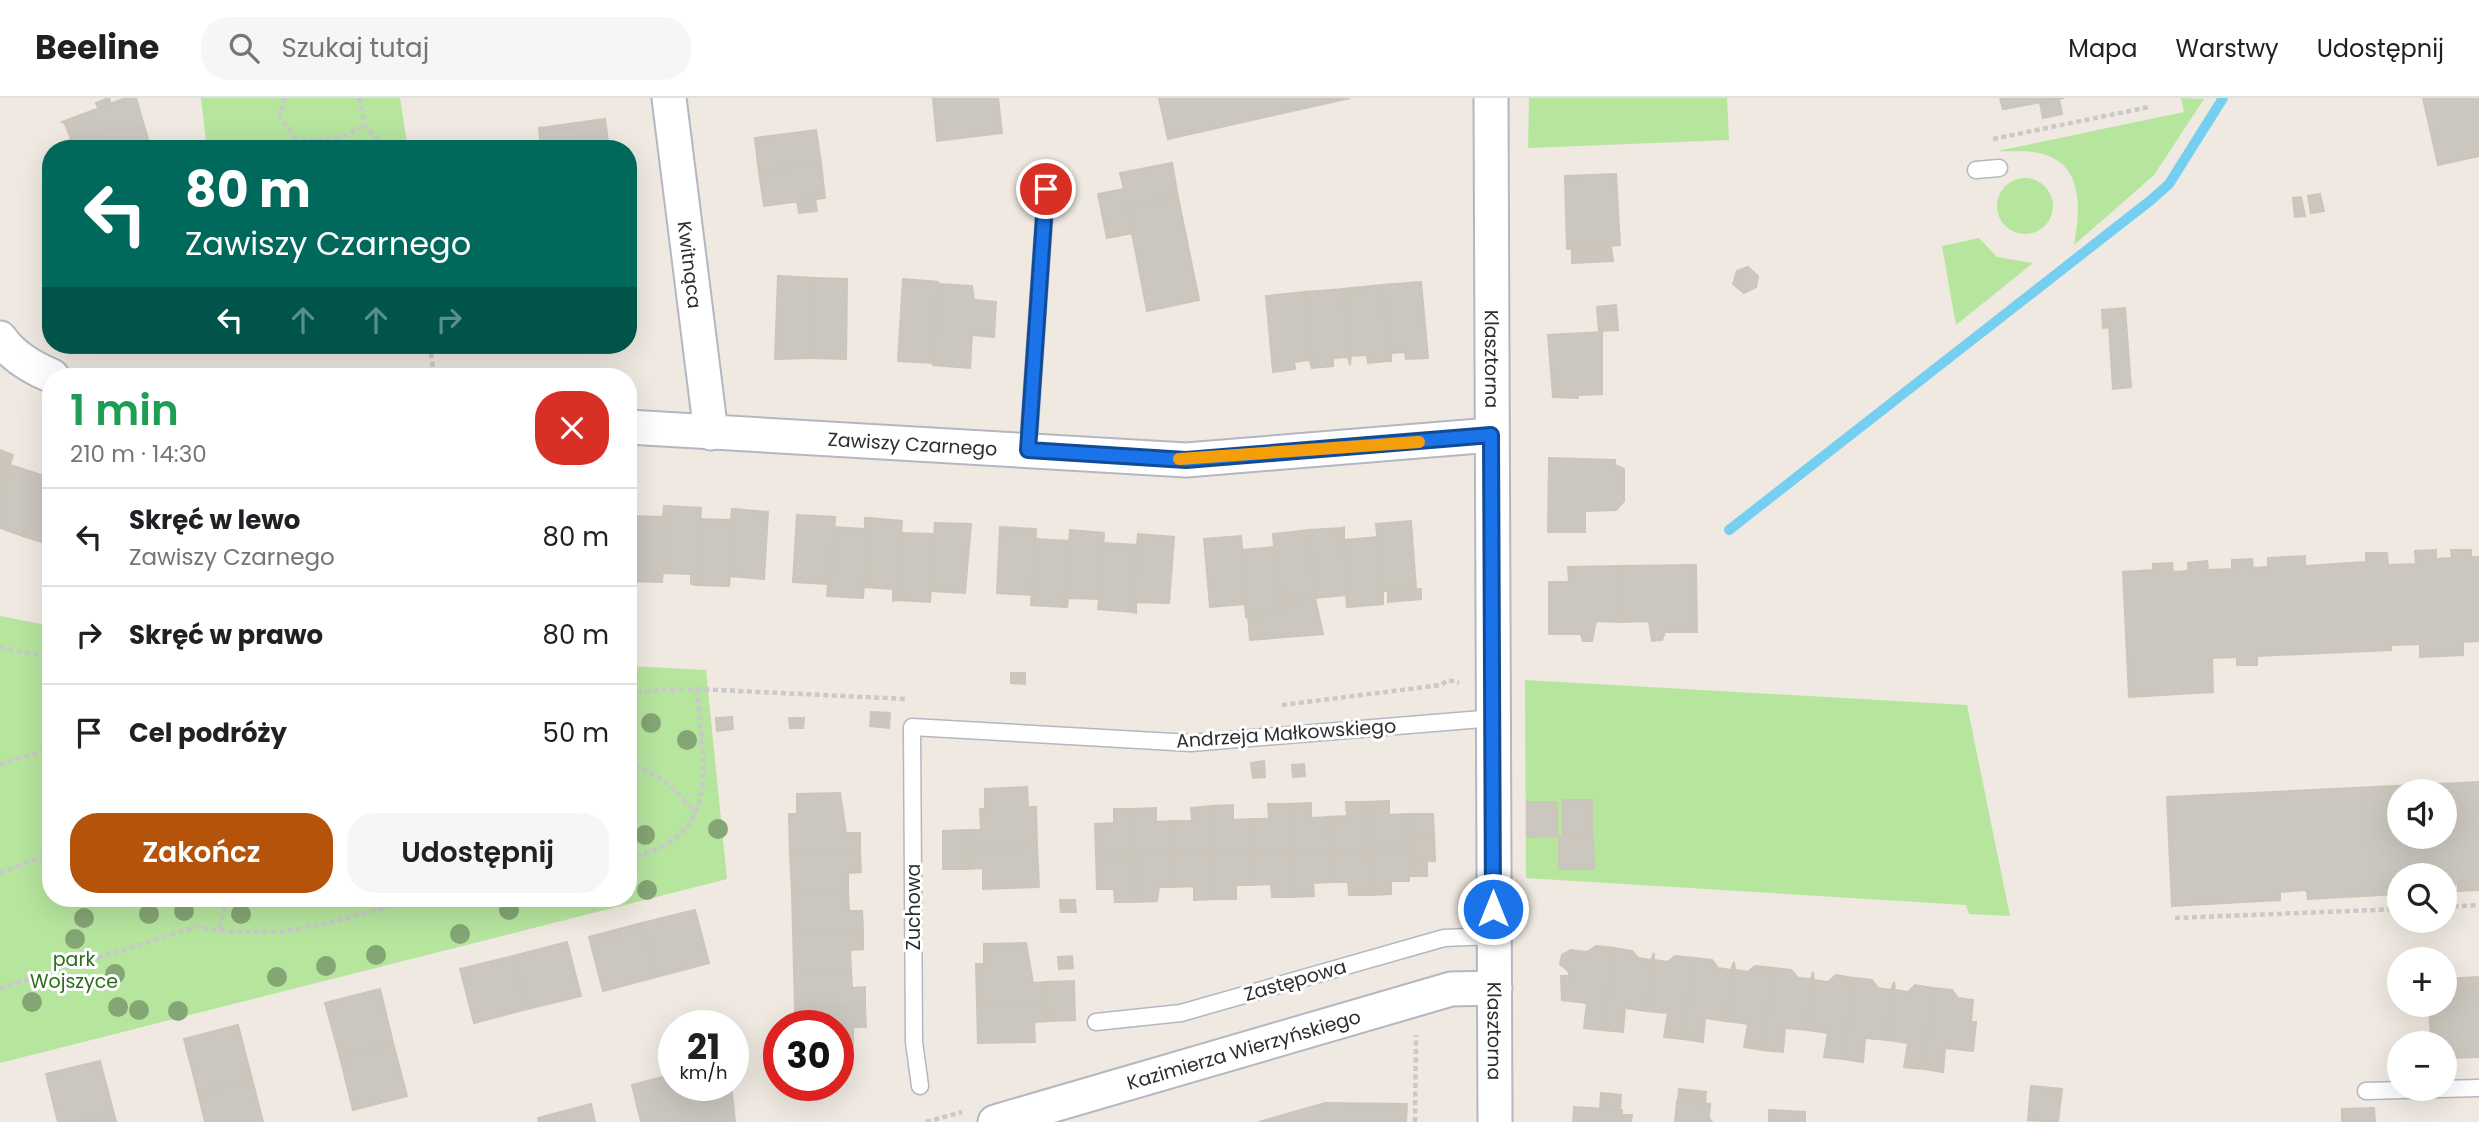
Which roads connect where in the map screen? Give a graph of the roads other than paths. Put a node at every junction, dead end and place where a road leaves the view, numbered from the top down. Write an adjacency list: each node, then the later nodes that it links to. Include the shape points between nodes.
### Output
1 (668, 98): 9 (street, Kwitnąca)
2 (1491, 98): 10 (street, Klasztorna)
3 (1999, 168): 4 (lane)
4 (1976, 170)
5 (1046, 189): 11 (lane)
6 (0, 338): 7 (street)
7 (42, 372)
8 (637, 428): 9 (street, Zawiszy Czarnego)
9 (711, 433): 11 (street, Zawiszy Czarnego)
10 (1491, 435): 11 (street, Zawiszy Czarnego, via 1186,460); 12 (street, Klasztorna)
11 (1028, 450)
12 (1494, 718): 13 (lane, Andrzeja Małkowskiego, via 1191,743); 14 (street, Klasztorna)
13 (912, 727): 17 (lane, Zuchowa, via 914,1042)
14 (1493, 936): 15 (street, Klasztorna); 16 (lane, Zastępowa, via 1444,938 1181,1013)
15 (1495, 988): 20 (street, Kazimierza Wierzyńskiego, via 1451,989); 21 (street, Klasztorna)
16 (1096, 1022)
17 (920, 1086)
18 (2479, 1088): 19 (lane)
19 (2366, 1091)
20 (995, 1122)
21 (1495, 1122)

